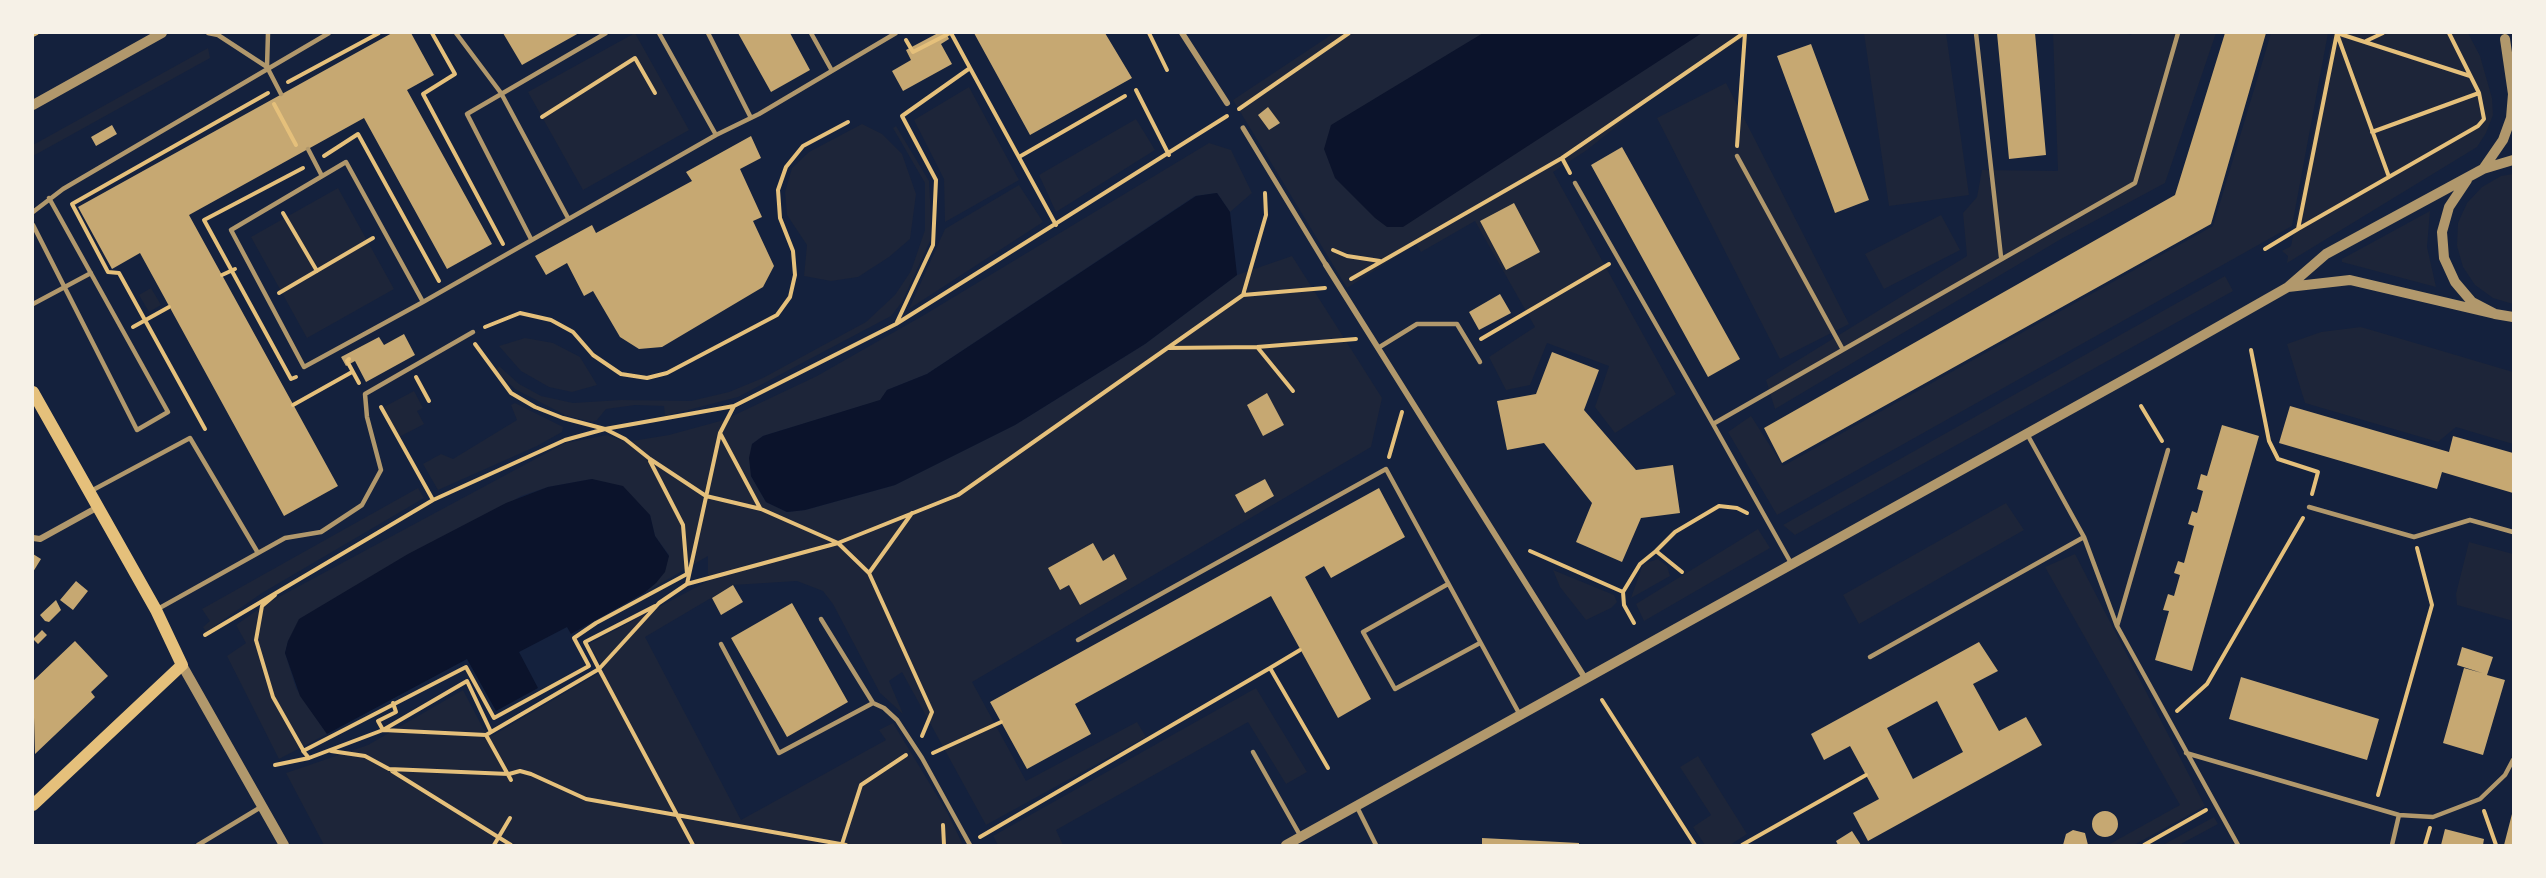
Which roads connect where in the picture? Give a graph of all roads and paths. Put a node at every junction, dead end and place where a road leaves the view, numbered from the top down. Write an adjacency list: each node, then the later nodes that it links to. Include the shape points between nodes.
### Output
1 (162, 33): 41 (street)
2 (208, 33): 27 (lane, via 218,35)
3 (268, 33): 27 (lane)
4 (329, 33): 27 (lane)
5 (379, 33): 32 (path)
6 (432, 33): 75 (path, via 455,74 423,94 505,247)
7 (456, 33): 35 (lane)
8 (606, 33): 35 (lane)
9 (659, 33): 47 (lane)
10 (708, 33): 42 (lane)
11 (811, 33): 29 (lane)
12 (896, 33): 29 (lane)
13 (951, 33): 24 (path, via 913,52); 28 (path)
14 (1149, 33): 30 (path)
15 (1182, 33): 40 (street)
16 (1350, 33): 50 (path)
17 (1745, 33): 51 (path); 78 (path, via 1562,158)
18 (1976, 33): 76 (lane)
19 (2178, 33): 76 (lane, via 2135,183)
20 (2337, 33): 25 (path); 46 (path); 70 (path)
21 (2383, 33): 25 (path)
22 (2449, 33): 31 (path)
23 (2503, 36): 26 (street); 57 (street, via 2513,94 2511,118 2503,140)
24 (905, 39)
25 (2366, 42): 31 (path)
26 (2513, 52)
27 (267, 68): 32 (lane); 64 (lane)
28 (970, 68): 52 (path); 94 (path, via 902,116 936,180 933,244)
29 (831, 69): 42 (lane, via 798,92)
30 (1167, 70)
31 (2470, 76): 37 (path)
32 (277, 88): 34 (path); 38 (lane)
33 (1136, 90): 50 (path)
34 (267, 93): 49 (path); 58 (path)
35 (501, 93): 67 (lane); 72 (lane, via 467,114)
36 (655, 93): 43 (path, via 635,58)
37 (2480, 93): 46 (path); 60 (path, via 2484,119 2478,126)
38 (281, 94)
39 (1125, 96): 52 (path)
40 (1227, 103)
41 (33, 105)
42 (750, 116): 47 (lane)
43 (542, 117)
44 (848, 122): 96 (path, via 802,146 786,166 778,190 780,218 793,251 795,275 790,297 777,315 667,373 647,378 621,374 593,355 573,332 551,320 520,313)
45 (1243, 128): 56 (street)
46 (2372, 132): 60 (path)
47 (716, 135): 67 (lane)
48 (308, 149): 55 (lane)
49 (300, 153)
50 (1169, 155): 69 (path)
51 (1737, 156): 102 (lane)
52 (1019, 157): 69 (path)
53 (304, 159): 108 (path, via 308,165 204,220 291,380)
54 (2513, 160): 57 (street)
55 (315, 162): 59 (lane); 82 (path, via 358,134 439,282)
56 (1263, 165): 79 (street); 86 (path, via 1266,215)
57 (2483, 169): 61 (street)
58 (128, 171): 62 (path); 93 (path, via 72,204 108,272 119,273)
59 (322, 176): 65 (lane); 71 (lane, via 346,162)
60 (2389, 177): 70 (path)
61 (2469, 177): 85 (street, via 2326,254); 91 (street, via 2448,207 2442,232 2444,258 2455,282 2472,302)
62 (132, 178)
63 (1575, 183): 77 (lane)
64 (49, 198): 66 (lane); 81 (lane)
65 (277, 202): 80 (path); 87 (lane, via 231,230)
66 (33, 212)
67 (568, 218): 72 (lane)
68 (33, 225): 83 (lane)
69 (1056, 225): 94 (path)
70 (2298, 229): 74 (path)
71 (384, 232): 80 (path); 88 (lane)
72 (531, 239): 88 (lane)
73 (1329, 248): 78 (path, via 1347,256)
74 (2265, 249)
75 (496, 252)
76 (2001, 257): 102 (lane)
77 (1618, 258): 98 (path); 118 (lane)
78 (1383, 261): 84 (path)
79 (1326, 265): 84 (street)
80 (317, 271): 87 (path)
81 (91, 273): 83 (lane); 95 (lane)
82 (448, 277)
83 (63, 286): 89 (lane); 95 (lane, via 137,430 168,412)
84 (1340, 287): 86 (path); 97 (street)
85 (2288, 287): 91 (street, via 2350,280); 122 (street)
86 (1243, 295): 100 (path)
87 (268, 300): 88 (lane, via 303,367)
88 (423, 302)
89 (33, 304)
90 (169, 307): 93 (path)
91 (2495, 314): 92 (street)
92 (2513, 317)
93 (146, 321): 95 (path); 119 (path)
94 (896, 324): 116 (path)
95 (125, 332)
96 (471, 334): 106 (lane); 120 (path, via 511,393 563,418)
97 (1371, 338): 99 (path); 101 (street)
98 (1470, 345): 101 (lane, via 1457,324 1417,324); 105 (lane)
99 (1257, 347): 100 (path); 110 (path)
100 (1167, 348): 132 (path, via 958,495)
101 (1378, 348): 113 (street)
102 (1842, 348): 118 (lane)
103 (2251, 350): 130 (path, via 2269,441 2278,459 2318,472)
104 (346, 361): 107 (path)
105 (1480, 362)
106 (411, 368): 109 (lane); 114 (path)
107 (352, 372): 112 (path); 115 (path)
108 (302, 374)
109 (372, 390): 112 (lane); 128 (path)
110 (1293, 391)
111 (33, 392): 126 (main road)
112 (365, 394): 141 (lane, via 381,470 362,505 321,531 285,538)
113 (1407, 394): 125 (path); 166 (street)
114 (429, 400)
115 (293, 405)
116 (734, 406): 120 (path); 121 (path)
117 (2141, 406): 123 (path)
118 (1713, 424): 133 (lane)
119 (205, 429)
120 (605, 429): 124 (path); 128 (path, via 565,440)
121 (720, 433): 127 (path); 131 (path)
122 (2027, 434): 135 (lane); 142 (street)
123 (2168, 450): 154 (lane)
124 (650, 459): 127 (path); 145 (path, via 683,525)
125 (1386, 470): 147 (lane); 156 (lane)
126 (90, 491): 129 (main road); 141 (lane, via 190,438)
127 (706, 496): 131 (path); 146 (path)
128 (433, 500): 148 (path)
129 (99, 507): 137 (street, via 40,539); 151 (main road)
130 (2309, 507): 136 (lane); 171 (path, via 2207,684)
131 (761, 509): 138 (path)
132 (914, 511): 138 (path); 144 (path)
133 (1772, 525): 140 (path, via 1737,508 1719,506 1675,532); 142 (lane)
134 (2513, 532): 136 (lane, via 2470,520)
135 (2084, 537): 154 (lane); 160 (lane)
136 (2414, 537): 195 (path, via 2432,604)
137 (33, 538)
138 (838, 543): 144 (path); 146 (path)
139 (1530, 550): 149 (path)
140 (1656, 551): 143 (path); 149 (path, via 1640,564)
141 (258, 553): 151 (lane)
142 (1791, 563): 166 (street)
143 (1682, 572)
144 (869, 573): 176 (path, via 932,712)
145 (687, 574): 146 (path); 162 (path, via 574,638)
146 (687, 584): 150 (path)
147 (1448, 584): 157 (lane); 157 (lane, via 1363,632 1395,689)
148 (287, 585): 155 (path); 177 (path, via 262,606 256,640 273,697)
149 (1623, 592): 153 (path, via 1624,605)
150 (659, 603): 164 (path); 164 (path, via 585,642)
151 (156, 610): 161 (main road)
152 (821, 619): 169 (lane)
153 (1634, 623)
154 (2117, 626): 171 (lane)
155 (205, 636)
156 (1078, 640)
157 (1480, 643): 170 (lane)
158 (721, 644): 169 (lane, via 779,753)
159 (1300, 650): 163 (path)
160 (1870, 657)
161 (182, 665): 191 (main road); 192 (street)
162 (589, 666): 165 (path); 168 (path, via 494,718 466,666)
163 (1270, 668): 185 (path); 202 (path)
164 (599, 669): 165 (path); 196 (path)
165 (593, 672): 174 (path)
166 (1585, 678): 170 (street)
167 (1602, 700): 212 (path)
168 (393, 703): 173 (path, via 396,712 378,721); 177 (path)
169 (873, 703): 176 (lane, via 897,720)
170 (1520, 715): 194 (street)
171 (2167, 719): 180 (lane)
172 (1001, 722): 182 (path)
173 (383, 730): 174 (path, via 467,681); 175 (path); 178 (path)
174 (491, 732): 175 (path)
175 (486, 735): 187 (path)
176 (916, 749): 182 (lane); 209 (path, via 861,785)
177 (303, 750): 181 (path)
178 (331, 751): 181 (path); 186 (path, via 365,756)
179 (1252, 752): 200 (lane)
180 (2186, 753): 193 (lane); 195 (lane)
181 (309, 758): 184 (path)
182 (922, 758): 202 (lane)
183 (2513, 760): 190 (lane, via 2505,775)
184 (274, 765)
185 (1328, 768)
186 (389, 769): 187 (path); 199 (path)
187 (509, 774): 189 (path); 196 (path, via 531,774 586,799)
188 (1866, 775): 213 (path)
189 (511, 780)
190 (2480, 798): 197 (lane, via 2433,817); 217 (path)
191 (33, 805)
192 (264, 806): 203 (lane); 204 (street)
193 (2215, 806): 214 (path); 215 (lane)
194 (1357, 807): 200 (street); 211 (lane)
195 (2374, 807): 197 (lane)
196 (676, 813): 201 (path); 207 (path)
197 (2399, 815): 216 (lane)
198 (510, 818): 199 (path)
199 (499, 836): 205 (path); 206 (path)
200 (1301, 837): 210 (street)
201 (814, 838): 208 (path); 209 (path)
202 (969, 844)
203 (198, 845)
204 (284, 845)
205 (494, 845)
206 (511, 845)
207 (693, 845)
208 (811, 845)
209 (844, 845)
210 (1287, 845)
211 (1376, 845)
212 (1695, 845)
213 (1742, 845)
214 (2144, 845)
215 (2238, 845)
216 (2392, 845)
217 (2496, 845)

